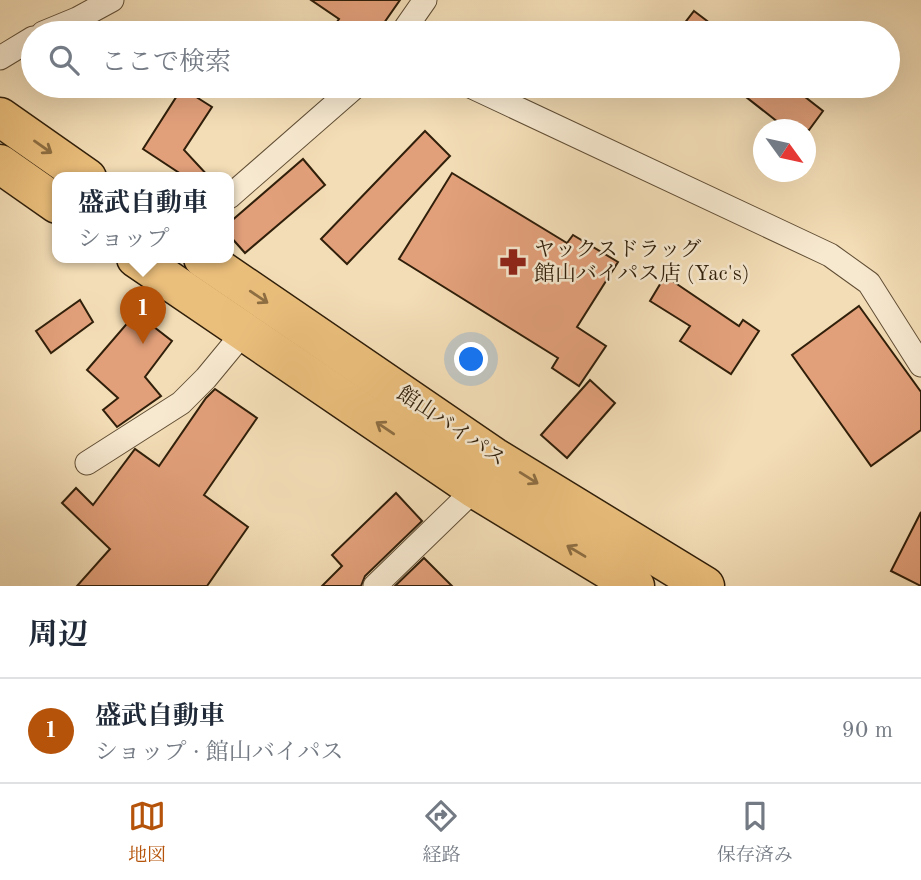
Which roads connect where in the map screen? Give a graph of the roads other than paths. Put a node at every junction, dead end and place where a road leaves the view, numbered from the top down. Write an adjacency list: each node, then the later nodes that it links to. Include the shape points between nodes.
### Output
1 (112, 0): 3 (street)
2 (425, 0): 4 (street)
3 (72, 21)
4 (410, 21)
5 (21, 45): 6 (street)
6 (0, 58)
7 (342, 98): 12 (street)
8 (496, 98): 17 (street, via 830,255 869,284)
9 (0, 117): 11 (highway, one-way to 11)
10 (0, 164): 13 (highway)
11 (78, 172)
12 (234, 193)
13 (52, 200)
14 (143, 263): 16 (highway, 館山バイパス)
15 (210, 263): 22 (highway, 館山バイパス, one-way to 22, via 494,457)
16 (244, 332): 18 (street, via 181,403); 19 (highway, 館山バイパス, one-way to 16)
17 (921, 365)
18 (87, 463)
19 (475, 489): 20 (street); 21 (highway, 館山バイパス, one-way to 19)
20 (375, 586)
21 (635, 586)
22 (705, 586)

